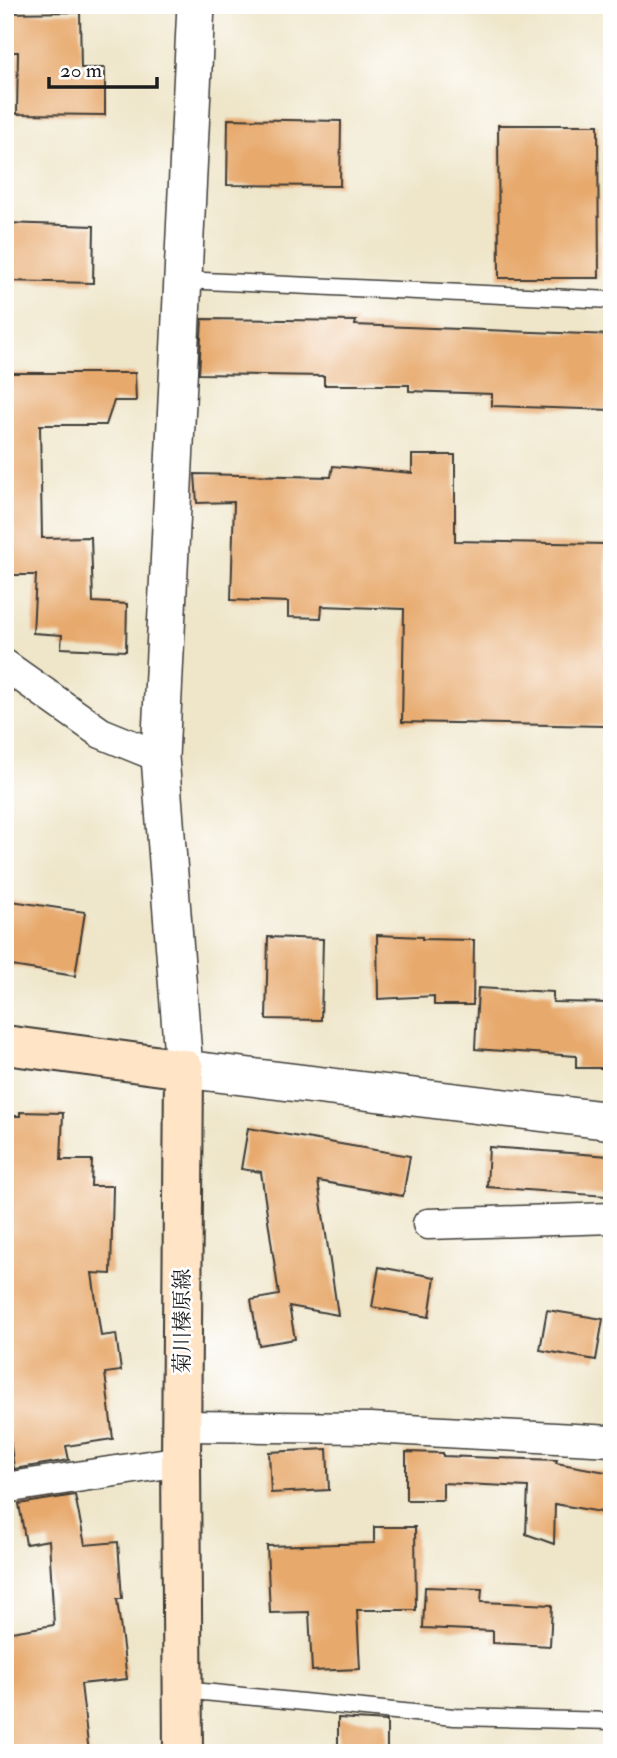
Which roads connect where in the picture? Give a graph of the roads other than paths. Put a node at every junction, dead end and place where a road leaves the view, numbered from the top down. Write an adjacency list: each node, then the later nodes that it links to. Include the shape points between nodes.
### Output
1 (196, 5): 2 (street)
2 (182, 280): 3 (lane); 5 (street)
3 (612, 300)
4 (5, 665): 5 (street, via 101,733)
5 (160, 757): 7 (street)
6 (5, 1045): 7 (main road)
7 (184, 1069): 8 (street); 12 (main road, 菊川榛原線)
8 (612, 1121)
9 (612, 1218): 10 (street)
10 (428, 1224)
11 (612, 1441): 12 (street, via 370,1428)
12 (181, 1444): 13 (street); 14 (main road, 菊川榛原線)
13 (5, 1488)
14 (183, 1690): 15 (lane, via 454,1717); 16 (main road, 菊川榛原線)
15 (612, 1721)
16 (183, 1753)

